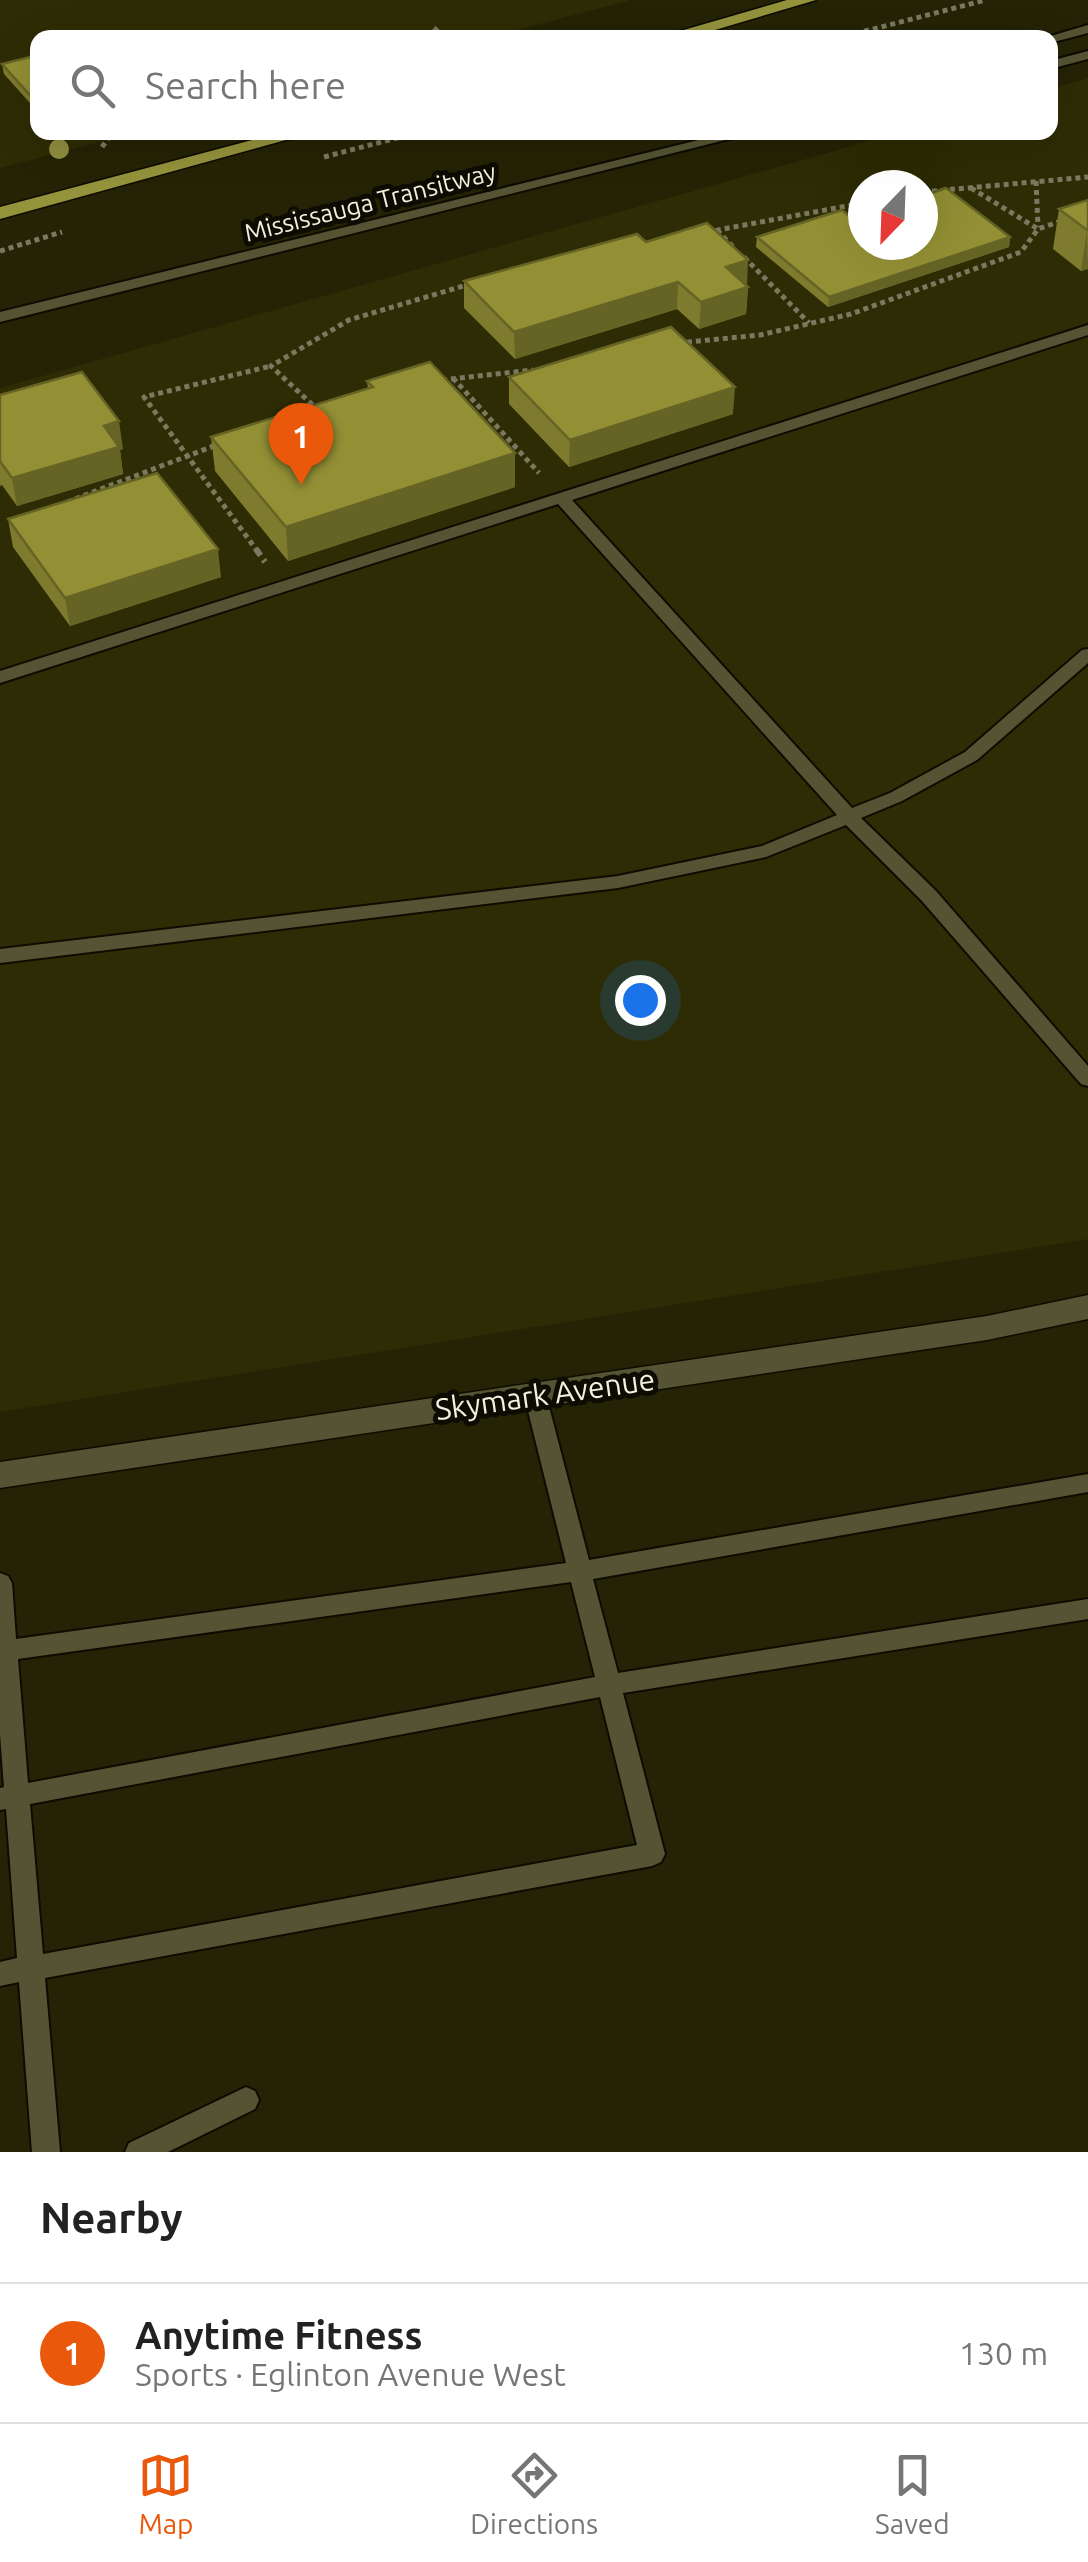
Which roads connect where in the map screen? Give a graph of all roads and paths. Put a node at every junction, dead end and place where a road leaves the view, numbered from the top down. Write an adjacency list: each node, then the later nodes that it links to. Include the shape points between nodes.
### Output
1 (807, 0): 6 (main road)
2 (986, 0): 7 (path)
3 (439, 26): 5 (path)
4 (1088, 28): 8 (lane)
5 (435, 30)
6 (695, 30)
7 (869, 30)
8 (1058, 37)
9 (1088, 55): 10 (lane)
10 (1058, 63)
11 (107, 140): 14 (path)
12 (276, 140): 20 (main road)
13 (718, 140): 26 (lane, Mississauga Transitway)
14 (102, 147)
15 (1088, 177): 16 (path)
16 (1036, 181): 17 (path); 22 (path)
17 (968, 186): 18 (path); 22 (path)
18 (938, 190)
19 (848, 206): 23 (path)
20 (0, 213)
21 (1071, 218): 22 (path)
22 (1038, 229): 27 (path, via 1021,252)
23 (717, 230): 24 (path); 27 (path)
24 (699, 234)
25 (478, 282): 30 (path, via 349,320)
26 (0, 317)
27 (810, 324): 29 (path)
28 (1088, 330): 39 (lane)
29 (664, 344)
30 (271, 366): 35 (path); 38 (path, via 144,397)
31 (538, 369): 32 (path)
32 (452, 377): 33 (path); 39 (path)
33 (435, 381)
34 (335, 407): 35 (path)
35 (319, 412): 36 (path)
36 (304, 416)
37 (220, 444): 38 (path)
38 (185, 456): 40 (path); 41 (path)
39 (562, 499): 41 (lane); 44 (lane)
40 (62, 504)
41 (284, 586): 43 (lane)
42 (1088, 654): 44 (lane, via 971,756)
43 (0, 677)
44 (850, 817): 45 (lane, via 766,851 618,882); 46 (lane, via 929,896)
45 (0, 956)
46 (1088, 1079)
47 (1088, 1307): 48 (street, Skymark Avenue)
48 (536, 1395): 49 (street, Skymark Avenue); 51 (lane)
49 (0, 1476)
50 (1088, 1482): 51 (lane)
51 (580, 1571): 54 (lane); 55 (lane)
52 (0, 1583): 54 (lane)
53 (1088, 1608): 55 (lane)
54 (5, 1651): 56 (lane)
55 (608, 1684): 56 (lane); 57 (lane, via 652,1854)
56 (8, 1797): 57 (lane)
57 (31, 1968): 58 (lane); 60 (lane)
58 (0, 1974)
59 (246, 2100): 61 (lane)
60 (46, 2152)
61 (139, 2152)

